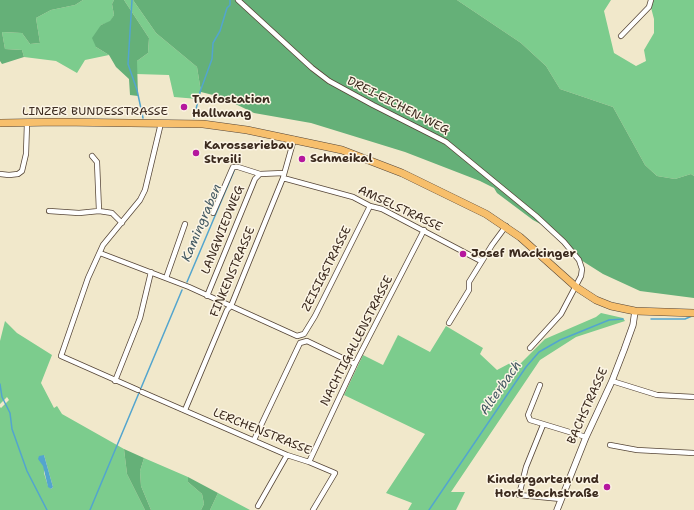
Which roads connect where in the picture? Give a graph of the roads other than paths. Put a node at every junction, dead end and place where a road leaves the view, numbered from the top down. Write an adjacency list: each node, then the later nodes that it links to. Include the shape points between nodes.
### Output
1 (238, 0): 24 (street, DREI-EICHEN-WEG, via 328,81 446,142 484,171 564,242 579,260 582,269)
2 (651, 0): 3 (street, via 649,7)
3 (621, 36)
4 (0, 122): 5 (main road, LINZER BUNDESSTRASSE)
5 (26, 123): 6 (main road, LINZER BUNDESSTRASSE); 9 (street, via 26,154 22,171 9,175)
6 (161, 123): 7 (main road, LINZER BUNDESSTRASSE, via 203,124); 16 (street, via 145,190)
7 (294, 139): 11 (street, FINKENSTRASSE); 18 (main road, LINZER BUNDESSTRASSE, via 342,150 392,168 451,195)
8 (92, 156): 13 (street, via 97,162)
9 (0, 174)
10 (260, 174): 11 (street, LANGWIEDWEG); 15 (street, LANGWIEDWEG, via 238,167 233,168); 25 (street, LANGWIEDWEG, via 255,179)
11 (283, 176): 12 (street, AMSELSTRASSE, via 353,197); 26 (street, FINKENSTRASSE)
12 (370, 206): 19 (street, AMSELSTRASSE, via 382,209); 26 (street, ZEISIGSTRASSE, via 304,334 297,336)
13 (98, 211): 14 (street); 16 (street, via 112,214)
14 (49, 212)
15 (214, 213)
16 (122, 223): 20 (street)
17 (185, 224): 23 (street)
18 (506, 226): 21 (street); 24 (main road, LINZER BUNDESSTRASSE)
19 (424, 230): 21 (street, AMSELSTRASSE); 31 (street, NACHTIGALLENSTRASSE)
20 (100, 253): 22 (street); 32 (street, LERCHENSTRASSE, via 88,278 61,356)
21 (481, 261): 29 (street, via 469,282 469,290)
22 (152, 272): 23 (street); 32 (street, via 140,318)
23 (166, 278): 25 (street)
24 (576, 287): 27 (main road, LINZER BUNDESSTRASSE, via 611,306); 30 (street, via 562,314)
25 (207, 296): 26 (street)
26 (231, 306): 36 (street, FINKENSTRASSE, via 227,310)
27 (635, 310): 28 (main road, LINZER BUNDESSTRASSE); 33 (street, BACHSTRASSE, via 633,325)
28 (694, 313)
29 (449, 323)
30 (530, 348)
31 (355, 364): 39 (street, via 308,341 300,343); 43 (street, NACHTIGALLENSTRASSE)
32 (115, 381): 36 (street, LERCHENSTRASSE)
33 (612, 381): 35 (street, via 657,396); 38 (street, BACHSTRASSE)
34 (540, 385): 37 (street, via 528,415 530,420)
35 (694, 398)
36 (185, 410): 39 (street, LERCHENSTRASSE)
37 (543, 425): 38 (street); 44 (street, via 526,467 519,495)
38 (586, 437): 44 (street, BACHSTRASSE)
39 (254, 440): 42 (street, LERCHENSTRASSE)
40 (610, 446): 41 (street)
41 (694, 453)
42 (287, 455): 43 (street, LERCHENSTRASSE); 45 (street)
43 (309, 462): 46 (street, LERCHENSTRASSE, via 335,473)
44 (561, 499): 47 (street, BACHSTRASSE)
45 (258, 506)
46 (313, 510)
47 (557, 510)

